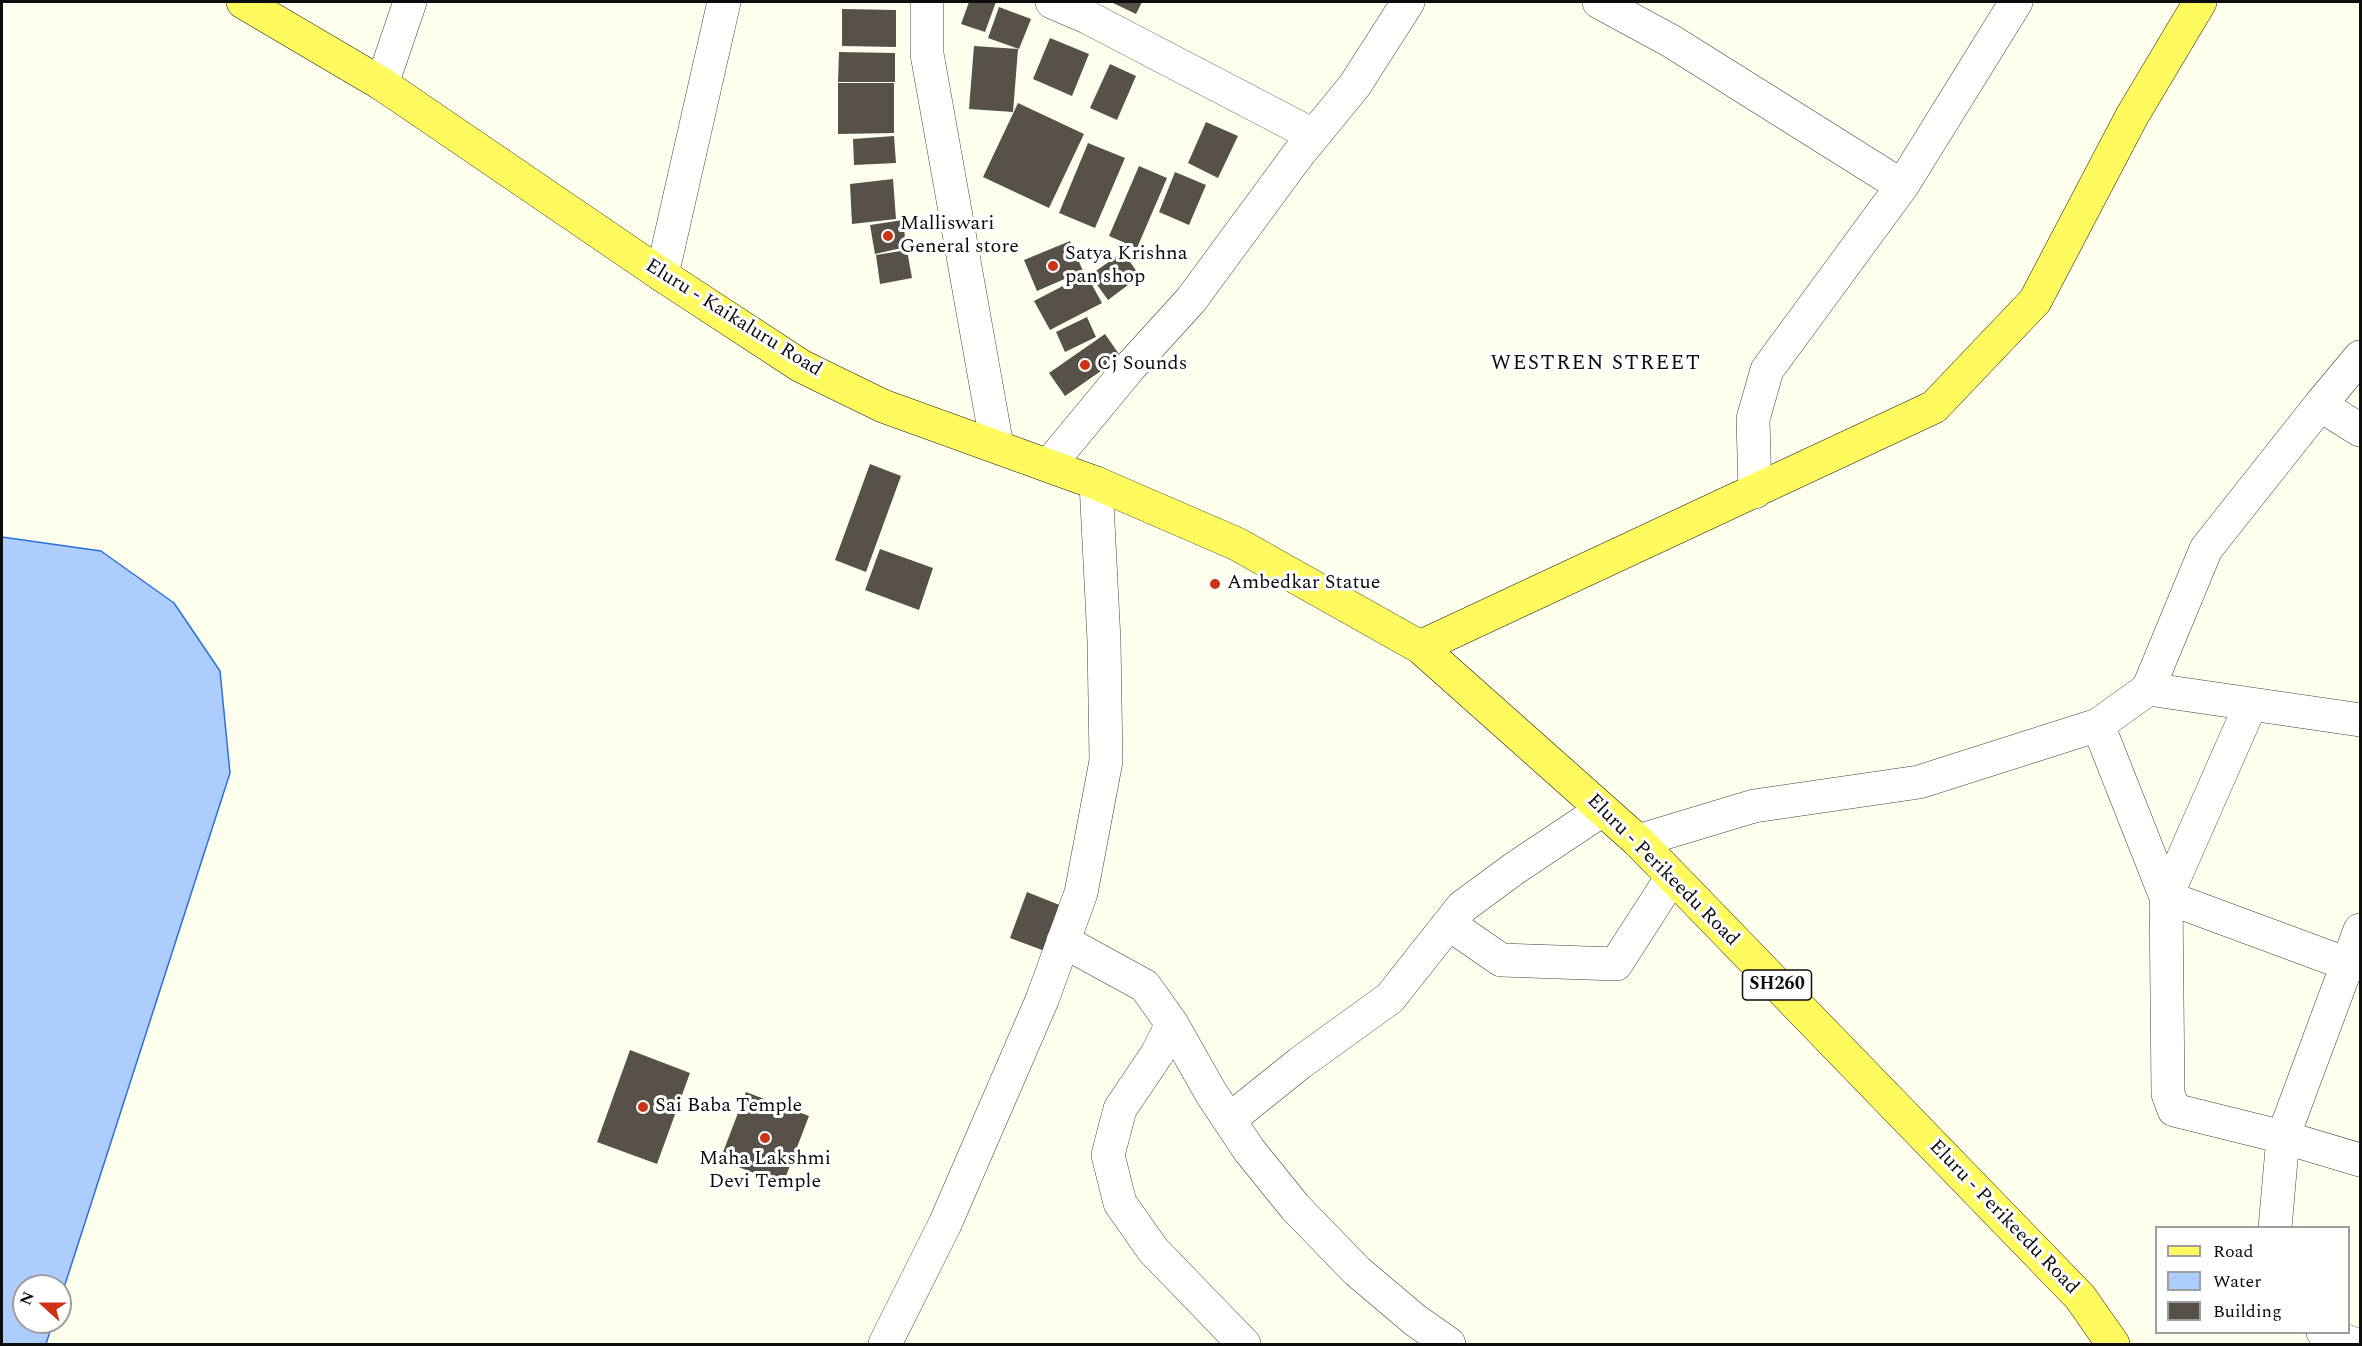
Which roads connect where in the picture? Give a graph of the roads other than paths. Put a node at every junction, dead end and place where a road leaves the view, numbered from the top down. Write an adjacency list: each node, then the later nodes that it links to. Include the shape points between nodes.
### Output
1 (243, 2): 10 (main road, Eluru - Kaikaluru Road)
2 (410, 2): 10 (street)
3 (724, 2): 13 (street)
4 (927, 2): 17 (street, via 927,54)
5 (1052, 2): 11 (street)
6 (1408, 2): 11 (street, via 1355,85)
7 (1599, 2): 12 (street, via 1671,41)
8 (2016, 2): 12 (street)
9 (2200, 2): 20 (main road, via 2132,116 2035,301 1934,407)
10 (382, 84): 13 (main road, Eluru - Kaikaluru Road)
11 (1313, 135): 18 (street, via 1191,300)
12 (1902, 186): 20 (street, via 1767,370 1753,419)
13 (662, 275): 17 (main road, Eluru - Kaikaluru Road, via 801,366 883,406)
14 (2361, 357): 15 (street)
15 (2320, 405): 16 (street); 22 (street, via 2206,549)
16 (2361, 430)
17 (997, 446): 18 (main road, Eluru - Kaikaluru Road)
18 (1049, 465): 19 (main road, Eluru - Kaikaluru Road)
19 (1096, 483): 21 (main road, Eluru - Kaikaluru Road, via 1237,544); 32 (street, via 1106,761 1081,893)
20 (1755, 492): 21 (main road)
21 (1420, 647): 26 (main road, Eluru - Perikeedu Road / SH260)
22 (2148, 689): 23 (street); 25 (street)
23 (2251, 704): 24 (street); 29 (street)
24 (2361, 720)
25 (2098, 725): 27 (street, via 1919,782 1754,806); 29 (street)
26 (1602, 810): 27 (main road, Eluru - Perikeedu Road / SH260); 30 (street, via 1462,907)
27 (1638, 841): 28 (main road, Eluru - Perikeedu Road / SH260)
28 (1672, 877): 30 (street, via 1616,964 1501,960); 43 (main road, Eluru - Perikeedu Road / SH260, via 2080,1297)
29 (2166, 897): 33 (street); 36 (street, via 2168,1094 2174,1110)
30 (1449, 924): 35 (street, via 1390,998)
31 (2361, 930): 33 (street)
32 (1063, 941): 34 (street, via 1145,986); 40 (street, via 1042,1000 945,1224)
33 (2347, 964): 36 (street)
34 (1172, 1024): 35 (street); 41 (street, via 1120,1109 1108,1155 1120,1203 1153,1250)
35 (1229, 1120): 42 (street, via 1295,1208 1357,1271)
36 (2283, 1137): 37 (street); 38 (street)
37 (2361, 1160)
38 (2275, 1226)
39 (2327, 1334): 44 (street)
40 (885, 1344)
41 (1244, 1344)
42 (1449, 1344)
43 (2113, 1344)
44 (2354, 1344)

